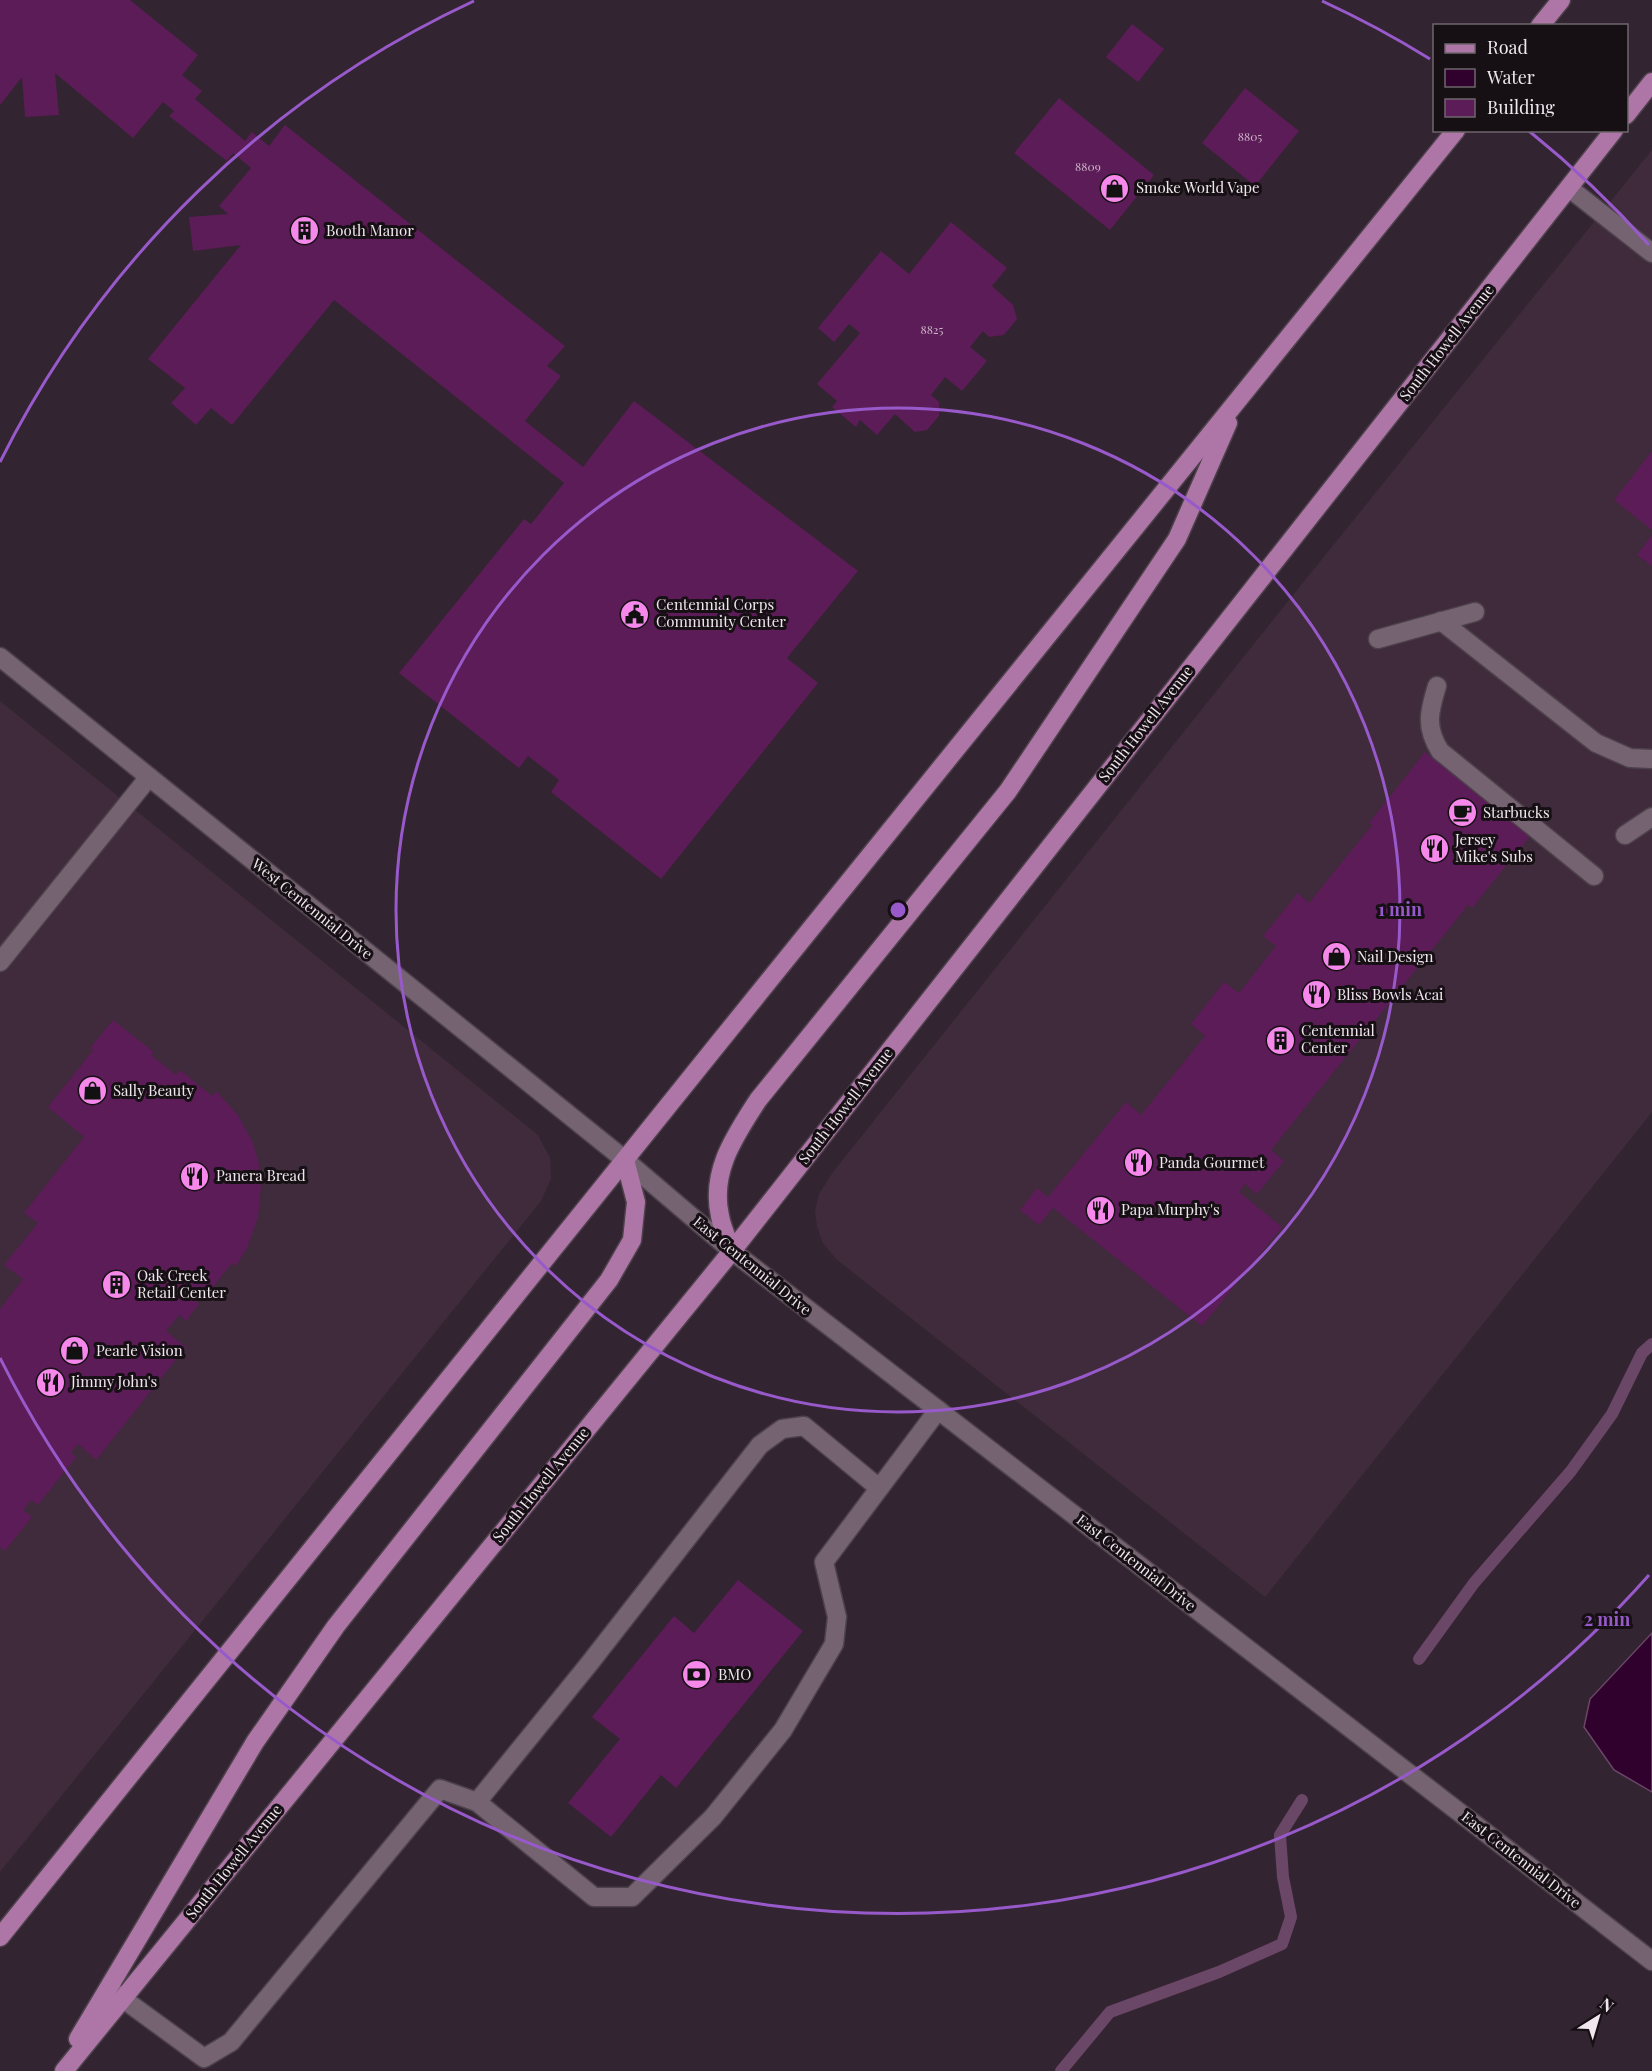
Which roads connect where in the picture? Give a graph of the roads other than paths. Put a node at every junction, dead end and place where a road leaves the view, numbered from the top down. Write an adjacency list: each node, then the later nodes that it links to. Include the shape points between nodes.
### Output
1 (1561, 0): 2 (main road)
2 (1542, 24)
3 (1652, 82): 4 (main road)
4 (1628, 112)
5 (1454, 132): 9 (main road)
6 (1612, 132): 7 (main road, South Howell Avenue)
7 (1569, 188): 8 (street); 22 (main road, South Howell Avenue)
8 (1652, 253)
9 (1239, 400): 21 (main road); 22 (main road, via 1177,538 1008,792 764,1093 731,1140 719,1177 719,1215)
10 (1475, 612): 11 (street)
11 (1441, 621): 12 (street); 15 (street, via 1596,742 1630,758)
12 (1378, 639)
13 (0, 657): 16 (street, West Centennial Drive)
14 (1437, 686): 19 (street, via 1429,718 1431,736 1440,751)
15 (1652, 759)
16 (149, 777): 20 (street); 21 (street, West Centennial Drive)
17 (1652, 817): 18 (street)
18 (1625, 835)
19 (1594, 876)
20 (0, 962)
21 (625, 1160): 22 (street, East Centennial Drive); 26 (main road); 28 (main road, via 636,1202 632,1240 609,1280 336,1626 255,1742)
22 (732, 1251): 23 (street, East Centennial Drive); 28 (main road, South Howell Avenue)
23 (938, 1410): 24 (street); 27 (street, East Centennial Drive)
24 (879, 1488): 25 (street, via 804,1426 782,1429 760,1445); 25 (street, via 824,1562 837,1617 834,1644 783,1731 713,1817 632,1897 594,1897)
25 (477, 1802): 28 (street, via 440,1789 231,2042 204,2058)
26 (0, 1937)
27 (1652, 1961)
28 (115, 1994): 29 (main road); 30 (main road, South Howell Avenue)
29 (59, 2071)
30 (64, 2071)

